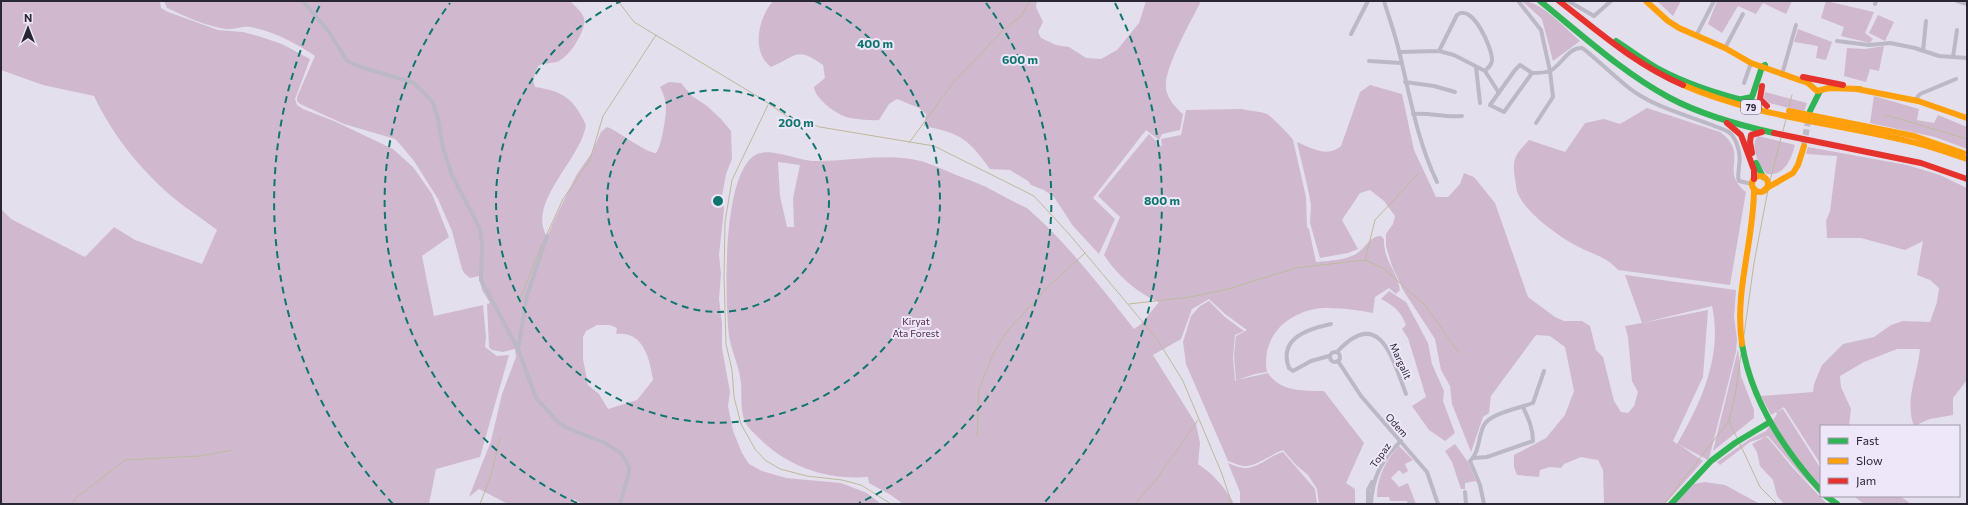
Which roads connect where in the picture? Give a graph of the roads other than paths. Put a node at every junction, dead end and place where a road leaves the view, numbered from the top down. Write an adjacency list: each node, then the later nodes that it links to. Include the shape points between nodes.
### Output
1 (303, 1): 67 (street, via 329,32 347,61 414,83 432,100 452,175 480,229 481,280)
2 (1368, 1): 18 (street)
3 (1384, 1): 24 (street)
4 (1540, 1): 52 (main road, 79, via 1657,92)
5 (1559, 1): 15 (main road, 79)
6 (1568, 1): 7 (street, via 1594,16)
7 (1610, 1)
8 (1646, 1): 19 (main road, via 1668,20)
9 (1714, 1): 19 (street)
10 (1959, 1): 12 (street)
11 (1519, 2): 34 (street, via 1541,30)
12 (1967, 4)
13 (1743, 14): 21 (street)
14 (1926, 21): 23 (street)
15 (1588, 23): 45 (main road, via 1659,69 1695,85); 57 (main road, 79, via 1646,67 1703,94 1778,114 1917,143)
16 (1796, 25): 35 (street)
17 (1957, 30): 26 (street)
18 (1351, 34)
19 (1696, 36): 21 (main road)
20 (1837, 41): 23 (street, via 1870,45 1890,44)
21 (1725, 48): 25 (main road)
22 (1439, 51): 24 (street); 31 (street, via 1454,54); 33 (street, via 1457,15 1466,13 1481,29 1491,55 1490,66)
23 (1923, 51): 26 (street)
24 (1399, 52): 29 (street)
25 (1739, 56): 30 (main road); 32 (main road)
26 (1953, 57): 27 (street)
27 (1967, 58)
28 (1369, 61): 29 (street)
29 (1401, 63): 38 (street)
30 (1751, 63): 32 (main road); 39 (street)
31 (1476, 67): 33 (street); 47 (street)
32 (1764, 67): 35 (main road); 40 (main road); 45 (main road, via 1752,97); 48 (main road, via 1760,95 1761,101)
33 (1485, 71): 44 (street)
34 (1550, 71): 36 (street); 53 (street, via 1553,96); 62 (street, via 1576,49 1588,51 1615,78 1637,94 1731,134 1738,149 1738,178 1742,182)
35 (1783, 71): 40 (main road)
36 (1532, 73): 44 (street, via 1520,65); 44 (street, via 1504,112 1490,105)
37 (1956, 79): 46 (street, via 1920,94)
38 (1405, 82): 43 (street); 49 (street)
39 (1744, 83)
40 (1816, 83): 41 (main road); 42 (main road, via 1817,91); 42 (main road, via 1824,83); 42 (main road, via 1810,110)
41 (1860, 89): 42 (main road); 46 (main road)
42 (1822, 90)
43 (1456, 92)
44 (1499, 93)
45 (1737, 98): 48 (main road)
46 (1915, 100): 51 (main road)
47 (1480, 103)
48 (1767, 106): 56 (main road, via 1914,136)
49 (1413, 114): 50 (street); 61 (street)
50 (1462, 116)
51 (1967, 118)
52 (1720, 119): 54 (main road, 79); 62 (main road, via 1741,135 1754,170)
53 (1536, 123)
54 (1768, 132): 58 (main road, via 1754,133 1750,142 1757,167); 59 (main road, 79, via 1915,162 1946,170)
55 (1804, 146): 60 (main road, via 1796,168)
56 (1967, 154)
57 (1967, 159)
58 (1764, 178): 60 (main road); 62 (main road, via 1758,176); 63 (main road, via 1767,185)
59 (1967, 179)
60 (1782, 180): 63 (main road)
61 (1437, 182)
62 (1753, 184): 63 (main road); 64 (main road)
63 (1763, 190): 64 (main road)
64 (1754, 202): 74 (main road, via 1742,279 1739,323 1746,366)
65 (547, 236): 67 (street, via 527,296)
66 (1331, 324): 69 (street, via 1306,331 1294,339 1288,349 1286,360 1293,371 1311,361)
67 (518, 349): 81 (street, via 530,386 542,407 567,428 605,443 625,458 629,472)
68 (1337, 352): 69 (street, via 1332,352); 70 (street, via 1340,356); 72 (street, Margalit, via 1358,336 1370,335 1380,338 1387,347)
69 (1330, 356): 70 (street, via 1333,362)
70 (1338, 361): 75 (street, Odem, via 1361,396)
71 (1544, 371): 73 (street, via 1533,403)
72 (1406, 394)
73 (1523, 407): 76 (street, via 1496,415 1484,424); 76 (street, via 1534,432 1534,441 1487,458)
74 (1770, 422): 78 (main road, via 1805,473); 87 (main road, via 1711,461)
75 (1401, 441): 77 (street, Topaz, via 1389,453); 84 (street, Odem, via 1427,472)
76 (1473, 458): 86 (street, via 1470,461 1480,484)
77 (1374, 478): 82 (street, Topaz, via 1368,490); 83 (street, Topaz)
78 (1820, 490)
79 (1465, 492): 85 (street)
80 (1827, 497): 88 (main road)
81 (620, 504)
82 (1368, 504)
83 (1372, 504)
84 (1438, 504)
85 (1466, 504)
86 (1484, 504)
87 (1671, 504)
88 (1837, 504)

